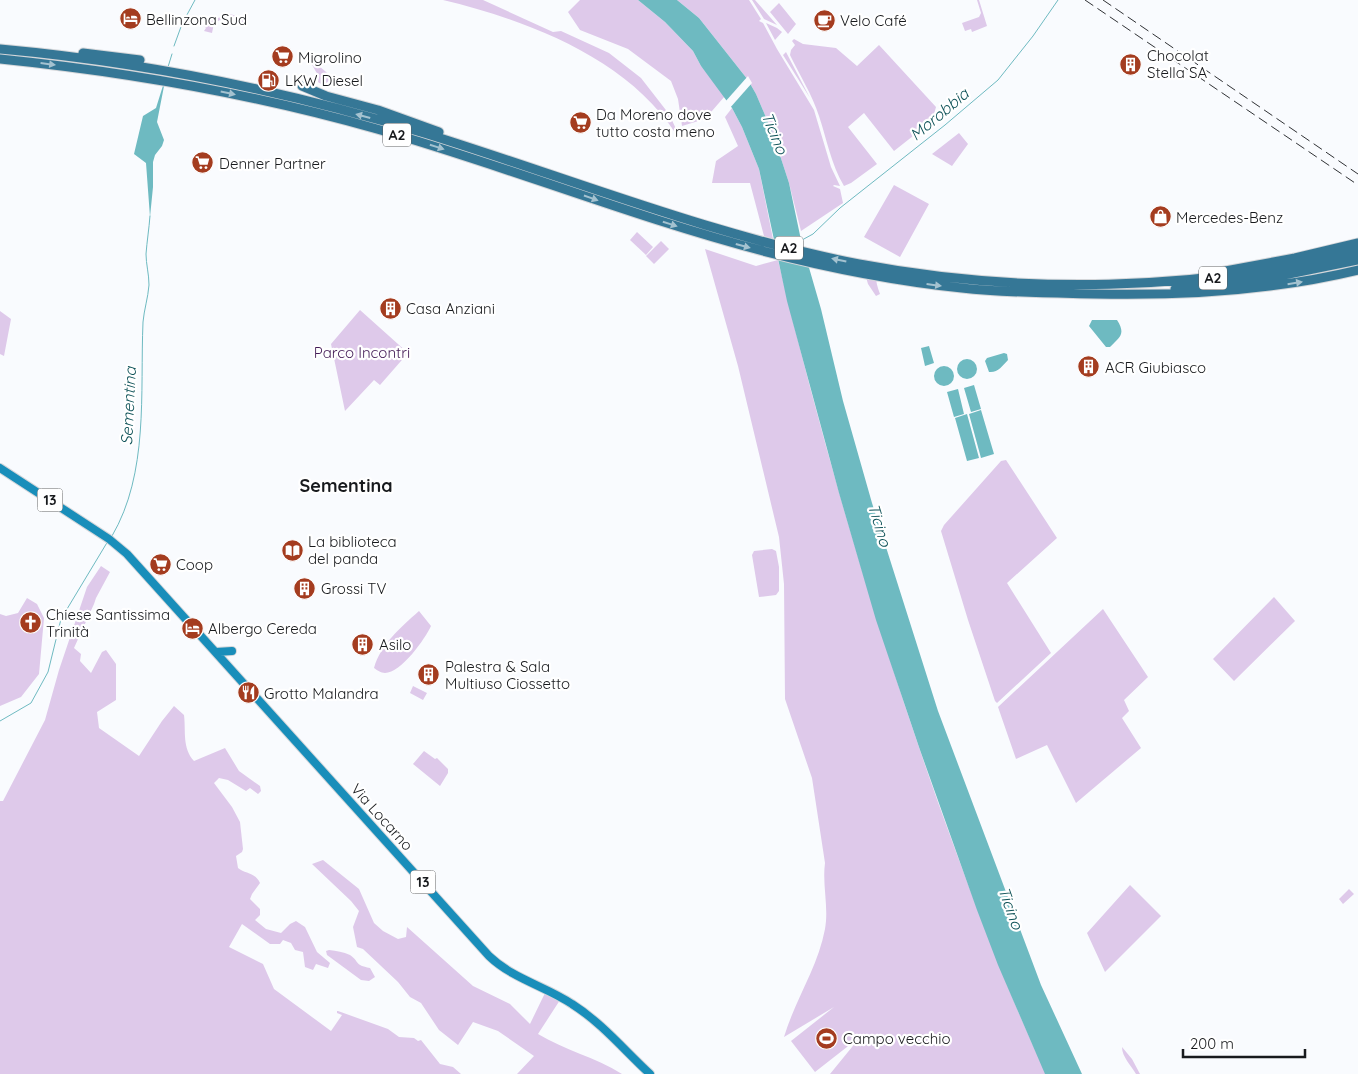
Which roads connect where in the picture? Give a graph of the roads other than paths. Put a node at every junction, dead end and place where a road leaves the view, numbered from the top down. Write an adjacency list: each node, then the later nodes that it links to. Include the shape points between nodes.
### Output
1 (0, 52): 2 (highway, A2, via 14,46); 3 (highway, A2, via 70,66)
2 (140, 60)
3 (182, 79): 5 (highway, A2, one-way to 3, via 411,129 262,90); 6 (highway, A2, one-way to 6, via 377,129)
4 (302, 86): 5 (highway, A2, via 397,116)
5 (510, 161): 6 (highway, A2)
6 (610, 200): 11 (highway, A2, one-way to 6); 11 (highway, A2, one-way to 11, via 643,216 816,264)
7 (1358, 243): 12 (highway, A2, via 1189,276)
8 (1358, 252): 12 (highway, A2, via 1224,277 1160,283)
9 (1358, 260): 13 (highway, A2, via 1225,284)
10 (1358, 270): 13 (highway, A2, one-way to 10, via 1236,291)
11 (886, 273): 12 (highway, A2); 13 (highway, A2, one-way to 13, via 980,290)
12 (1065, 284)
13 (1092, 294)
14 (0, 468): 16 (main road, Via Locarno / 13, via 119,547 141,567)
15 (232, 651): 16 (main road)
16 (216, 652): 17 (main road, Via Locarno / 13, via 493,960 582,1011)
17 (650, 1074)

